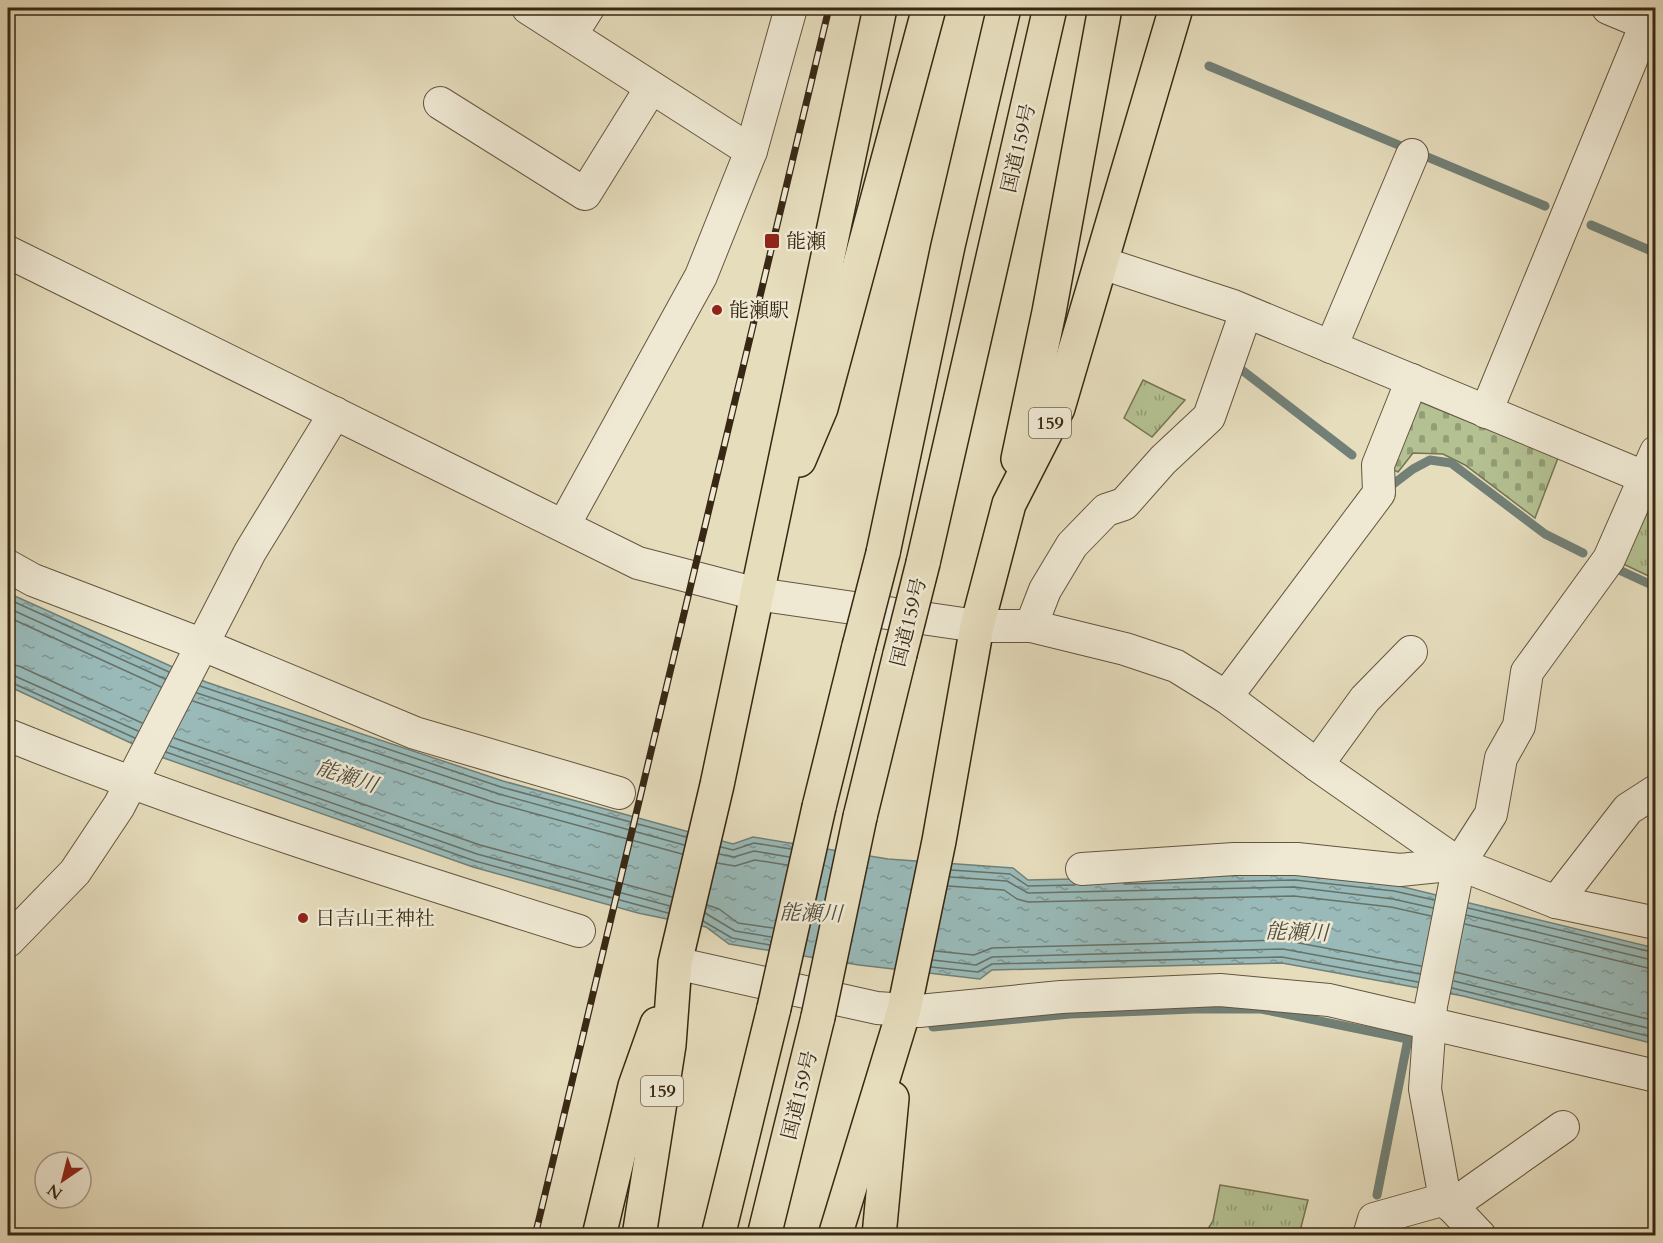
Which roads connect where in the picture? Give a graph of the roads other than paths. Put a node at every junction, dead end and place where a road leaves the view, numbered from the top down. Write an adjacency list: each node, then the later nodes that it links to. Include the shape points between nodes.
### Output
1 (528, 8): 12 (street)
2 (588, 8): 12 (street)
3 (791, 8): 15 (street)
4 (880, 8): 27 (highway, 159)
5 (928, 8): 27 (highway, 159, via 821,408)
6 (1004, 8): 54 (highway, 国道159号, bridge, via 948,246 883,553)
7 (1050, 8): 55 (highway, 国道159号, bridge)
8 (1105, 8): 25 (highway, 159)
9 (1176, 8): 18 (highway, 159)
10 (1608, 8): 11 (street)
11 (1651, 26): 22 (street)
12 (572, 35): 13 (street)
13 (651, 88): 14 (street, via 585,194); 15 (street)
14 (440, 103)
15 (751, 151): 26 (street, via 701,276)
16 (1412, 155): 20 (street)
17 (8, 252): 23 (street)
18 (1102, 263): 19 (street); 25 (highway, 159, via 1058,408)
19 (1246, 312): 20 (street); 30 (street, via 1209,417 1124,504 1106,510 1072,545 1045,591)
20 (1331, 347): 21 (street)
21 (1412, 380): 22 (street); 34 (street, via 1378,465 1379,493)
22 (1486, 412): 24 (street)
23 (335, 413): 26 (street); 32 (street, via 250,552)
24 (1652, 470): 41 (street, via 1609,559 1527,672 1519,726 1501,758 1491,814)
25 (1009, 504): 31 (highway, 159)
26 (564, 525): 29 (street, via 638,563)
27 (770, 531): 29 (highway, 159)
28 (8, 566): 32 (street)
29 (757, 594): 31 (street); 46 (highway, 159)
30 (1031, 626): 31 (street); 34 (street, via 1176,666)
31 (977, 627): 47 (highway, 159)
32 (201, 649): 37 (street); 39 (street, via 415,733)
33 (1412, 652): 36 (street, via 1365,699)
34 (1226, 697): 36 (street)
35 (8, 735): 37 (street)
36 (1317, 765): 41 (street)
37 (136, 775): 44 (street, via 346,858); 45 (street, via 75,872)
38 (1656, 791): 42 (street, via 1628,809)
39 (619, 793)
40 (1082, 869): 41 (street, via 1234,859 1297,860)
41 (1458, 874): 42 (street); 48 (street)
42 (1556, 902): 43 (street)
43 (1656, 924)
44 (579, 931)
45 (8, 941)
46 (676, 963): 47 (street); 52 (highway, 159, via 635,1086); 53 (highway, 159, via 669,1045)
47 (903, 1014): 48 (street, via 1061,997 1220,990); 56 (highway, 159); 57 (highway, 159)
48 (1431, 1015): 49 (street); 51 (street, via 1425,1089)
49 (1656, 1076)
50 (1563, 1127): 51 (street)
51 (1448, 1202): 58 (street, via 1374,1219); 59 (street)
52 (599, 1236)
53 (639, 1236)
54 (718, 1236)
55 (764, 1236)
56 (835, 1236)
57 (879, 1236)
58 (1369, 1236)
59 (1480, 1236)

